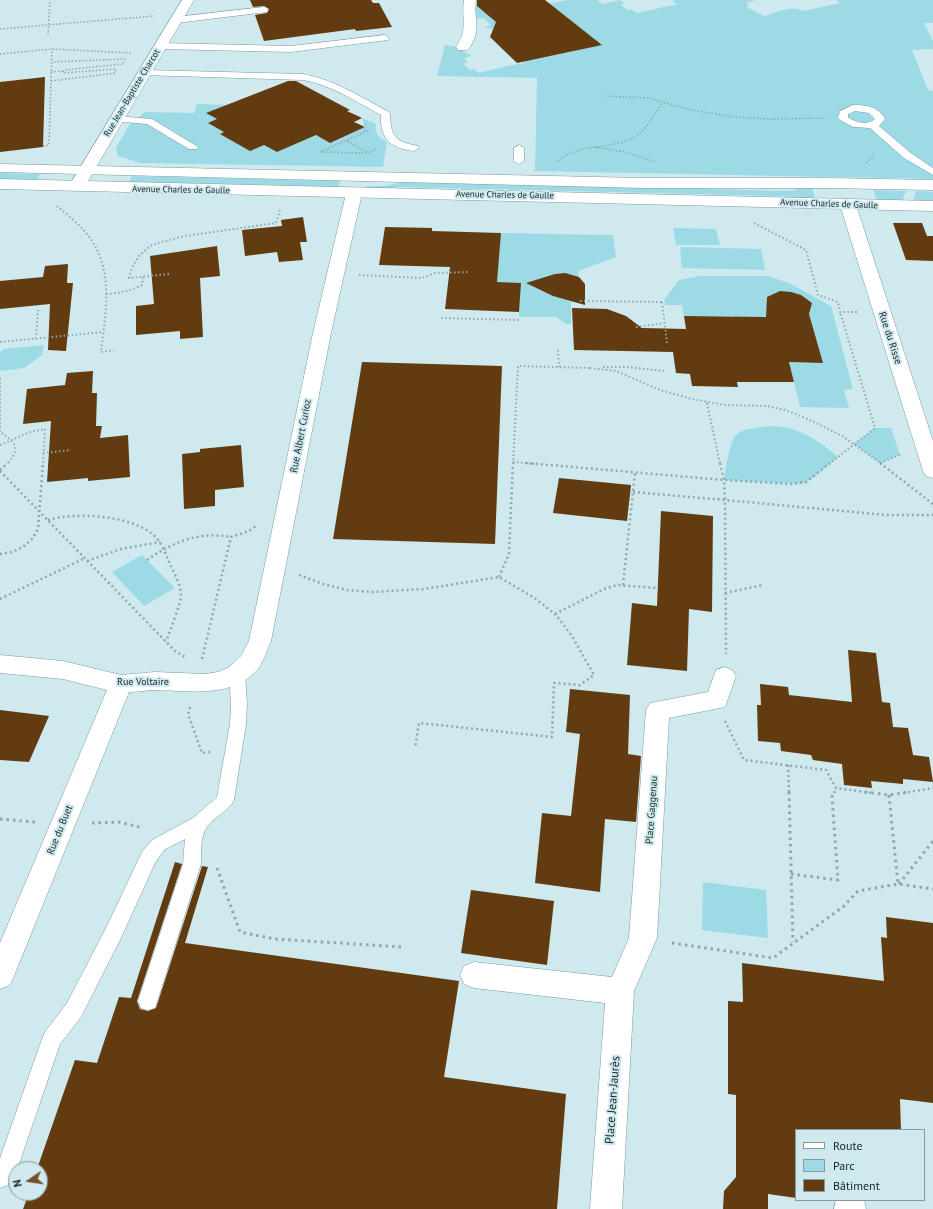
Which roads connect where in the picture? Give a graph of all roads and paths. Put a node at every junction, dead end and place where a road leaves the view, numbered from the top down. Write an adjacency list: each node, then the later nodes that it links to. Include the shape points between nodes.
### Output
1 (50, 0): 6 (path)
2 (188, 0): 5 (street, Rue Jean-Baptiste Charcot)
3 (470, 0): 10 (street, via 468,17 472,32)
4 (263, 6): 5 (lane, via 208,16)
5 (178, 17): 6 (path); 12 (street, Rue Jean-Baptiste Charcot)
6 (48, 25): 7 (path); 8 (path)
7 (0, 29)
8 (48, 35)
9 (385, 38): 12 (lane, via 291,49)
10 (463, 47)
11 (52, 49): 12 (path); 13 (path); 14 (path)
12 (159, 50): 17 (street, Rue Jean-Baptiste Charcot)
13 (0, 54)
14 (52, 62): 15 (path, via 125,59 123,64); 16 (path)
15 (63, 71): 16 (path); 18 (path, via 116,69 115,73)
16 (51, 72): 18 (path)
17 (145, 73): 22 (street, Rue Jean-Baptiste Charcot); 26 (lane, via 318,79 386,114 385,129)
18 (51, 81): 27 (path, via 49,145)
19 (605, 96): 20 (path, via 642,97)
20 (663, 102): 21 (path, via 701,112 745,118); 37 (path, via 637,135 621,142 566,154 558,161)
21 (843, 118): 24 (lane, via 855,125); 24 (lane, via 843,113 849,109 870,110 878,114 880,119)
22 (116, 119): 28 (lane, via 149,121); 34 (street, Rue Jean-Baptiste Charcot)
23 (366, 124): 25 (path, via 364,130 368,131)
24 (872, 125): 35 (lane, via 908,156)
25 (347, 140): 31 (path); 31 (path, via 320,152)
26 (396, 142): 29 (lane); 31 (path)
27 (43, 146)
28 (193, 146)
29 (414, 148)
30 (519, 148): 32 (lane)
31 (368, 153)
32 (519, 161)
33 (0, 168): 34 (street, Avenue Charles de Gaulle)
34 (86, 169): 36 (street, Avenue Charles de Gaulle); 42 (street, Rue Jean-Baptiste Charcot)
35 (933, 172)
36 (364, 176): 37 (street, Avenue Charles de Gaulle); 43 (street)
37 (547, 180): 38 (street, Avenue Charles de Gaulle)
38 (826, 183): 39 (street, Avenue Charles de Gaulle); 44 (street, via 825,191)
39 (859, 183): 41 (street, Avenue Charles de Gaulle); 46 (street, Rue du Risse, via 866,198)
40 (0, 184): 42 (street, Avenue Charles de Gaulle)
41 (933, 185)
42 (77, 186): 43 (street, Avenue Charles de Gaulle)
43 (352, 193): 44 (street, Avenue Charles de Gaulle); 52 (street, Rue Albert Curioz, via 353,198)
44 (829, 204): 46 (street, Avenue Charles de Gaulle)
45 (56, 205): 54 (path, via 81,226 100,251 106,266)
46 (856, 205): 48 (street, Avenue Charles de Gaulle); 58 (street, Rue du Risse)
47 (281, 206): 53 (path, via 276,223 178,238 151,246 139,256 130,269 129,278)
48 (933, 206)
49 (752, 217): 57 (path, via 753,223 806,250 818,295 838,302)
50 (468, 272): 52 (path, via 435,272 422,278)
51 (169, 274): 53 (path)
52 (335, 274): 98 (street, Rue Albert Curioz)
53 (143, 276): 54 (path, via 142,284 137,288 122,293)
54 (106, 294): 63 (path)
55 (580, 301): 61 (path, via 663,302)
56 (38, 310): 64 (path)
57 (840, 312): 58 (path); 75 (path, via 874,428)
58 (882, 312): 81 (street, Rue du Risse)
59 (441, 318): 60 (path)
60 (519, 320)
61 (664, 323): 62 (path); 66 (path)
62 (636, 327)
63 (103, 332): 64 (path); 67 (path, via 101,352)
64 (36, 339): 65 (path)
65 (0, 342)
66 (667, 343)
67 (114, 350)
68 (558, 350): 69 (path)
69 (559, 367): 70 (path); 79 (path, via 518,366)
70 (590, 368): 71 (path); 73 (path, via 616,371 660,390)
71 (664, 370)
72 (0, 378): 74 (path, via 0,432)
73 (707, 403): 75 (path, via 768,406 785,410 816,422); 83 (path)
74 (13, 440): 76 (path); 78 (path, via 30,432 45,429); 80 (path, via 16,444 14,456)
75 (854, 444): 83 (path, via 813,478 801,484); 86 (path)
76 (0, 445)
77 (72, 450): 78 (path)
78 (43, 453): 87 (path)
79 (513, 462): 82 (path); 99 (path, via 509,554)
80 (0, 471): 87 (path)
81 (933, 471)
82 (635, 472): 83 (path); 84 (path)
83 (724, 480): 85 (path)
84 (633, 492): 85 (path); 100 (path)
85 (725, 500): 88 (path, via 871,514); 103 (path)
86 (933, 504)
87 (39, 511): 89 (path); 94 (path, via 38,529 30,542 23,547)
88 (933, 515)
89 (48, 520): 92 (path, via 82,515 116,519 146,529); 95 (path)
90 (258, 524): 91 (path, via 249,532)
91 (231, 537): 93 (path, via 209,534 178,542); 109 (path)
92 (160, 542): 93 (path); 97 (path, via 127,547)
93 (163, 549): 96 (path); 106 (path, via 181,596)
94 (0, 554)
95 (84, 558): 97 (path); 104 (path)
96 (147, 560)
97 (88, 561): 106 (path)
98 (276, 561): 99 (path, via 300,576 356,591 398,592); 108 (street, Rue Albert Curioz, via 258,648 250,662)
99 (499, 577): 105 (path, via 544,604)
100 (623, 585): 102 (path); 105 (path, via 604,589)
101 (763, 585): 103 (path)
102 (658, 588)
103 (725, 593): 110 (path)
104 (0, 600)
105 (555, 614): 114 (path, via 594,676 580,685 554,683 552,737 419,723)
106 (166, 642): 109 (path)
107 (0, 664): 111 (street, Rue Voltaire, via 63,670)
108 (237, 673): 109 (street, Rue Voltaire, via 214,682); 113 (lane, via 239,705)
109 (198, 676): 111 (street, Rue Voltaire); 113 (path, via 188,714 202,753)
110 (724, 676): 112 (street)
111 (121, 684): 127 (street, Rue du Buet)
112 (717, 700): 115 (path, via 744,760); 124 (street, Place Gaggenau, via 658,710)
113 (234, 747): 119 (lane, via 225,800)
114 (415, 748)
115 (788, 765): 116 (path, via 826,770); 121 (path)
116 (836, 788): 118 (path); 121 (path, via 832,797 838,880)
117 (933, 788): 118 (path)
118 (889, 795): 122 (path)
119 (199, 823): 129 (lane, via 193,842 192,864); 130 (lane, via 158,845 148,858 74,1010 52,1039 10,1160)
120 (933, 841): 122 (path)
121 (791, 874): 125 (path)
122 (898, 884): 123 (path); 125 (path, via 858,891 844,906)
123 (933, 889)
124 (643, 938): 125 (path, via 773,958); 128 (street, Place Gaggenau)
125 (793, 943)
126 (474, 975): 128 (street)
127 (0, 976)
128 (620, 991): 131 (street, Place Jean-Jaurès)
129 (148, 1001)
130 (0, 1177)
131 (606, 1209)

